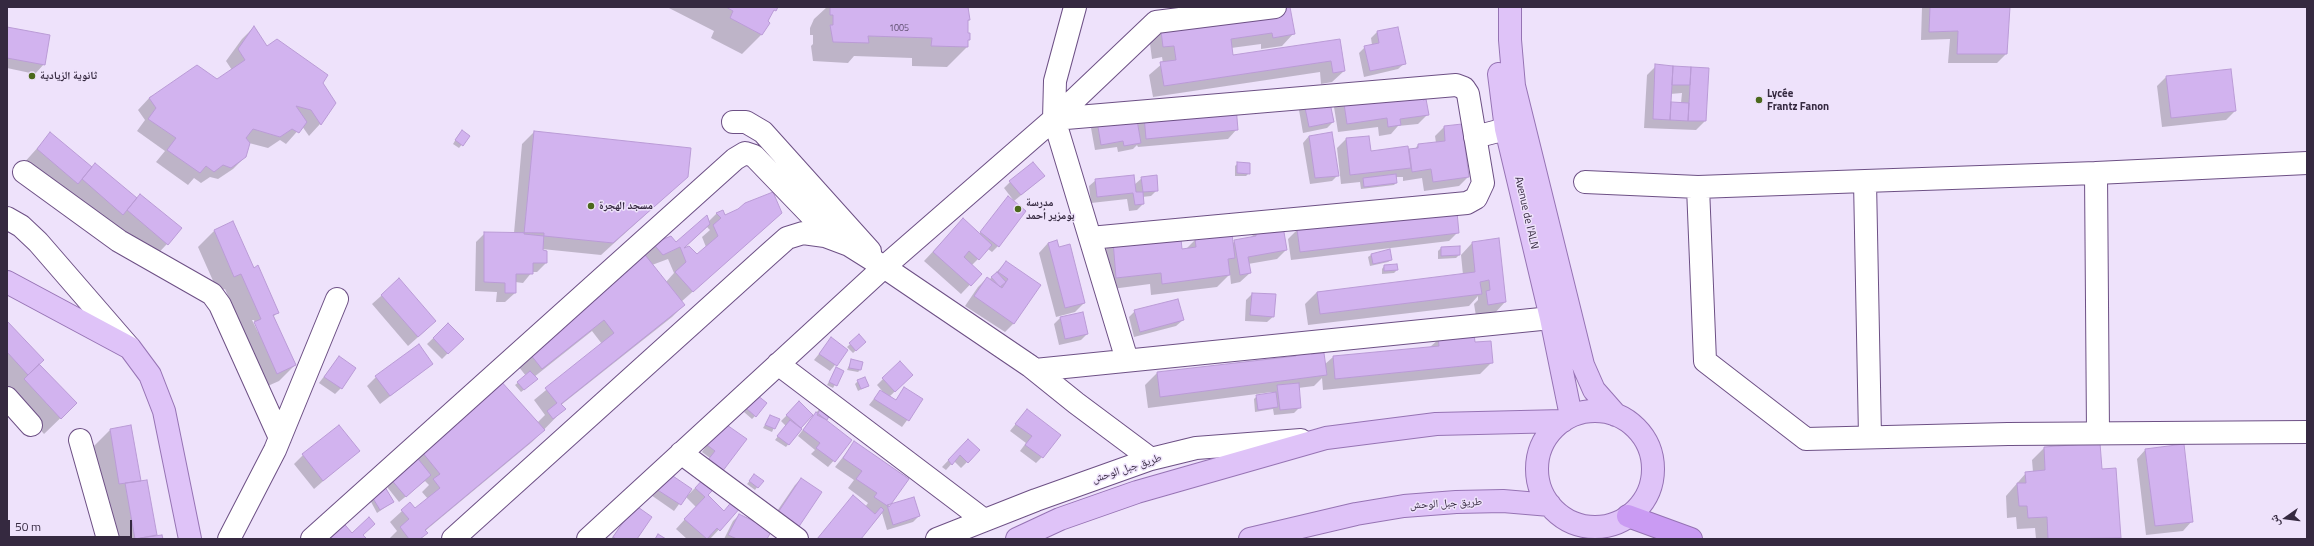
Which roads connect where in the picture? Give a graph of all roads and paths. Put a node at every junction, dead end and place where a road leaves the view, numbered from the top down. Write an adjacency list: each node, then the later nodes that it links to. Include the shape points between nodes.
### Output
1 (1075, 7): 5 (street, via 1055,81)
2 (1275, 7): 5 (street, via 1156,22)
3 (1497, 7): 7 (main road, Avenue de l'ALN, via 1496,45)
4 (1510, 7): 27 (main road, via 1514,86 1583,365 1594,390)
5 (1054, 119): 8 (street, via 1456,85 1464,88 1468,94); 16 (street); 18 (street)
6 (733, 122): 18 (street, via 746,122 763,132)
7 (1506, 129): 8 (street); 21 (main road, Avenue de l'ALN)
8 (1475, 137): 16 (street, via 1483,183 1476,198 1467,203)
9 (2307, 163): 11 (street)
10 (24, 172): 33 (street, via 119,241 212,294 220,305)
11 (2096, 173): 12 (street); 31 (street)
12 (1865, 181): 14 (street); 32 (street)
13 (1585, 182): 14 (street)
14 (1698, 187): 32 (street, via 1705,361 1806,439)
15 (7, 218): 22 (street, via 21,226 38,242)
16 (1090, 238): 23 (street)
17 (834, 240): 18 (street, via 849,245); 45 (street, via 754,156 745,153 735,159); 46 (street, via 803,233 788,238)
18 (884, 267): 24 (street); 25 (street)
19 (7, 282): 22 (main road)
20 (337, 299): 33 (street)
21 (1551, 318): 23 (street); 28 (main road, Avenue de l'ALN)
22 (130, 348): 43 (main road, via 150,375 164,411)
23 (1127, 360): 25 (street)
24 (778, 364): 36 (street); 39 (street)
25 (1035, 370): 37 (street)
26 (7, 398): 29 (street)
27 (1616, 415): 28 (main road, via 1586,412); 40 (main road, via 1631,424 1642,436 1652,460 1650,486 1638,508)
28 (1567, 418): 34 (main road, طريق جبل الوحش, via 1436,424); 38 (main road, via 1546,437 1538,460 1539,484)
29 (31, 425)
30 (2307, 432): 31 (street)
31 (2098, 433): 32 (street)
32 (1870, 437)
33 (280, 438): 44 (street)
34 (1326, 438): 37 (street, طريق جبل الوحش, via 1196,448); 50 (main road, طريق جبل الوحش, via 1137,492 1060,519)
35 (80, 440): 42 (street)
36 (681, 453): 47 (street); 48 (street)
37 (1151, 459): 39 (street, طريق جبل الوحش)
38 (1550, 505): 41 (main road, via 1561,516); 51 (main road, طريق جبل الوحش, via 1503,501 1404,506 1356,514)
39 (984, 520): 49 (street, طريق جبل الوحش)
40 (1624, 525): 41 (main road, via 1606,526); 52 (highway)
41 (1593, 533)
42 (108, 539)
43 (190, 539)
44 (228, 539)
45 (312, 539)
46 (453, 539)
47 (588, 539)
48 (797, 539)
49 (937, 539)
50 (1017, 539)
51 (1250, 539)
52 (1691, 539)

